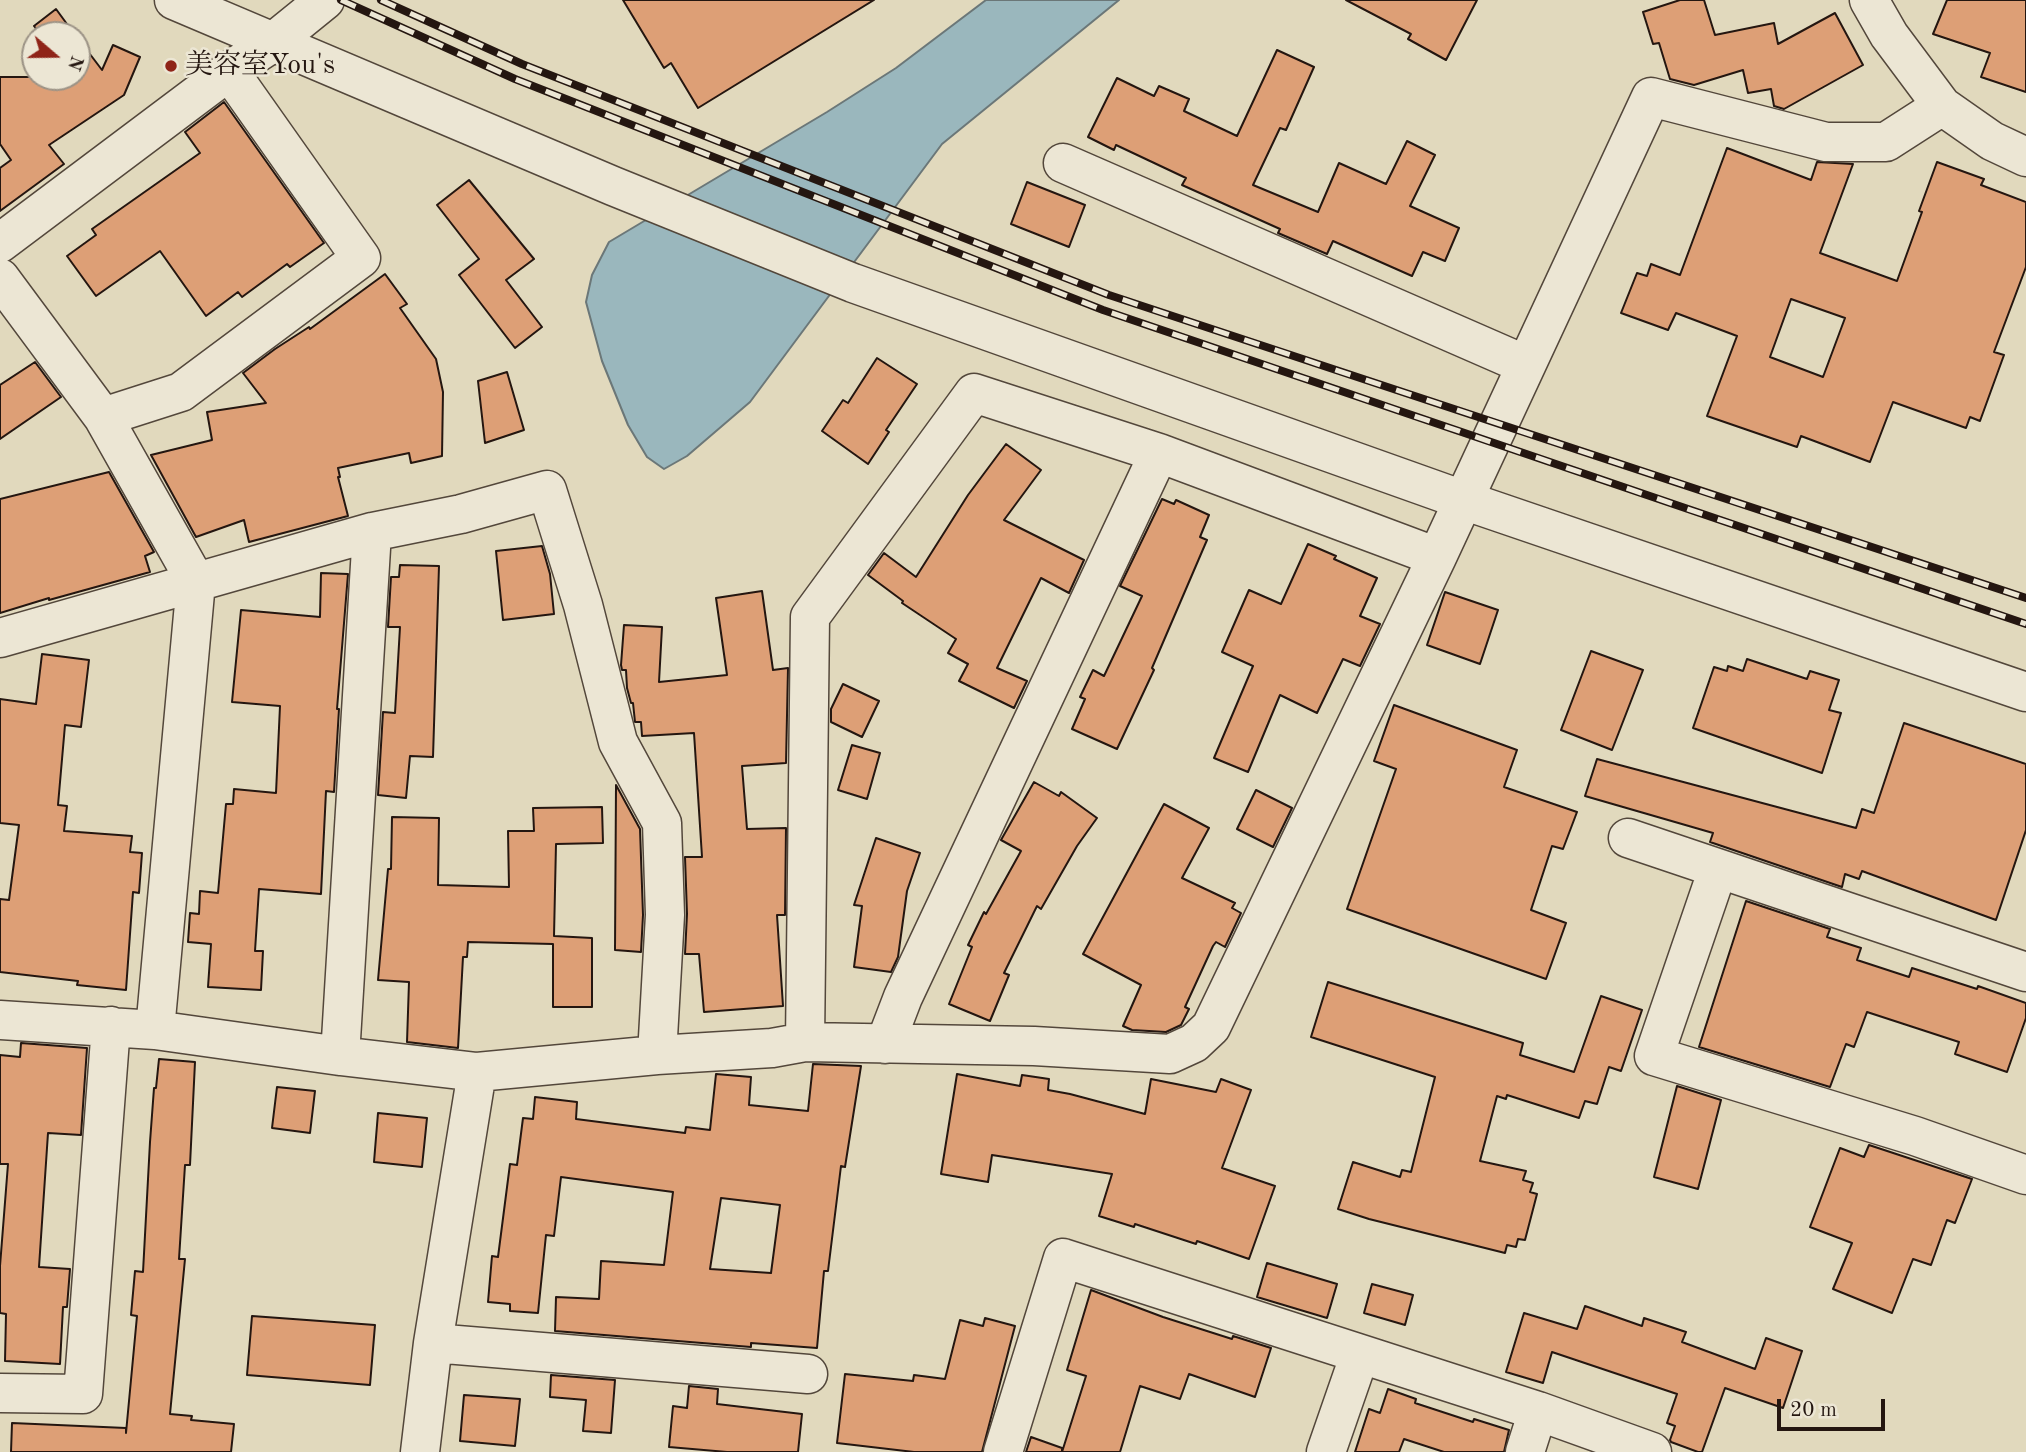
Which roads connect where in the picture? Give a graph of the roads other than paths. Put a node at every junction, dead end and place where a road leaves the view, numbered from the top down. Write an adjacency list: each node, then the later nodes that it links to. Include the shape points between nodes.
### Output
1 (174, 0): 4 (street)
2 (325, 0): 4 (street)
3 (1869, 0): 6 (street)
4 (272, 43): 5 (street); 14 (street, via 853,283)
5 (229, 71): 9 (street); 12 (street, via 361,258 181,392)
6 (1942, 106): 7 (street, via 1992,141); 11 (street, via 1886,142 1826,142 1651,97)
7 (2026, 157)
8 (1063, 163): 11 (street)
9 (0, 243)
10 (0, 278): 12 (street)
11 (1526, 365): 14 (street)
12 (103, 417): 17 (street)
13 (1158, 453): 16 (street); 26 (street, via 974,393 810,617); 27 (street)
14 (1463, 500): 16 (street); 19 (street)
15 (372, 532): 17 (street); 28 (street, via 547,490 583,604 618,742 662,823 665,915); 29 (street)
16 (1437, 557): 27 (street, via 1211,1027 1194,1043 1170,1054)
17 (197, 582): 18 (street); 25 (street)
18 (0, 638)
19 (2026, 692)
20 (1628, 838): 21 (street)
21 (1718, 869): 22 (street); 31 (street, via 1654,1056)
22 (2026, 972)
23 (0, 1020): 24 (street)
24 (111, 1026): 25 (street); 35 (street, via 83,1394)
25 (155, 1030): 29 (street)
26 (805, 1042): 27 (street); 28 (street)
27 (885, 1044)
28 (657, 1055): 30 (street)
29 (341, 1056): 30 (street)
30 (477, 1072): 32 (street)
31 (2026, 1175)
32 (433, 1343): 34 (street); 37 (street)
33 (1360, 1354): 36 (street); 38 (street, via 1063,1258); 39 (street)
34 (808, 1374)
35 (0, 1393)
36 (1538, 1411): 40 (street); 41 (street)
37 (420, 1452)
38 (1003, 1452)
39 (1326, 1452)
40 (1525, 1452)
41 (1652, 1452)

